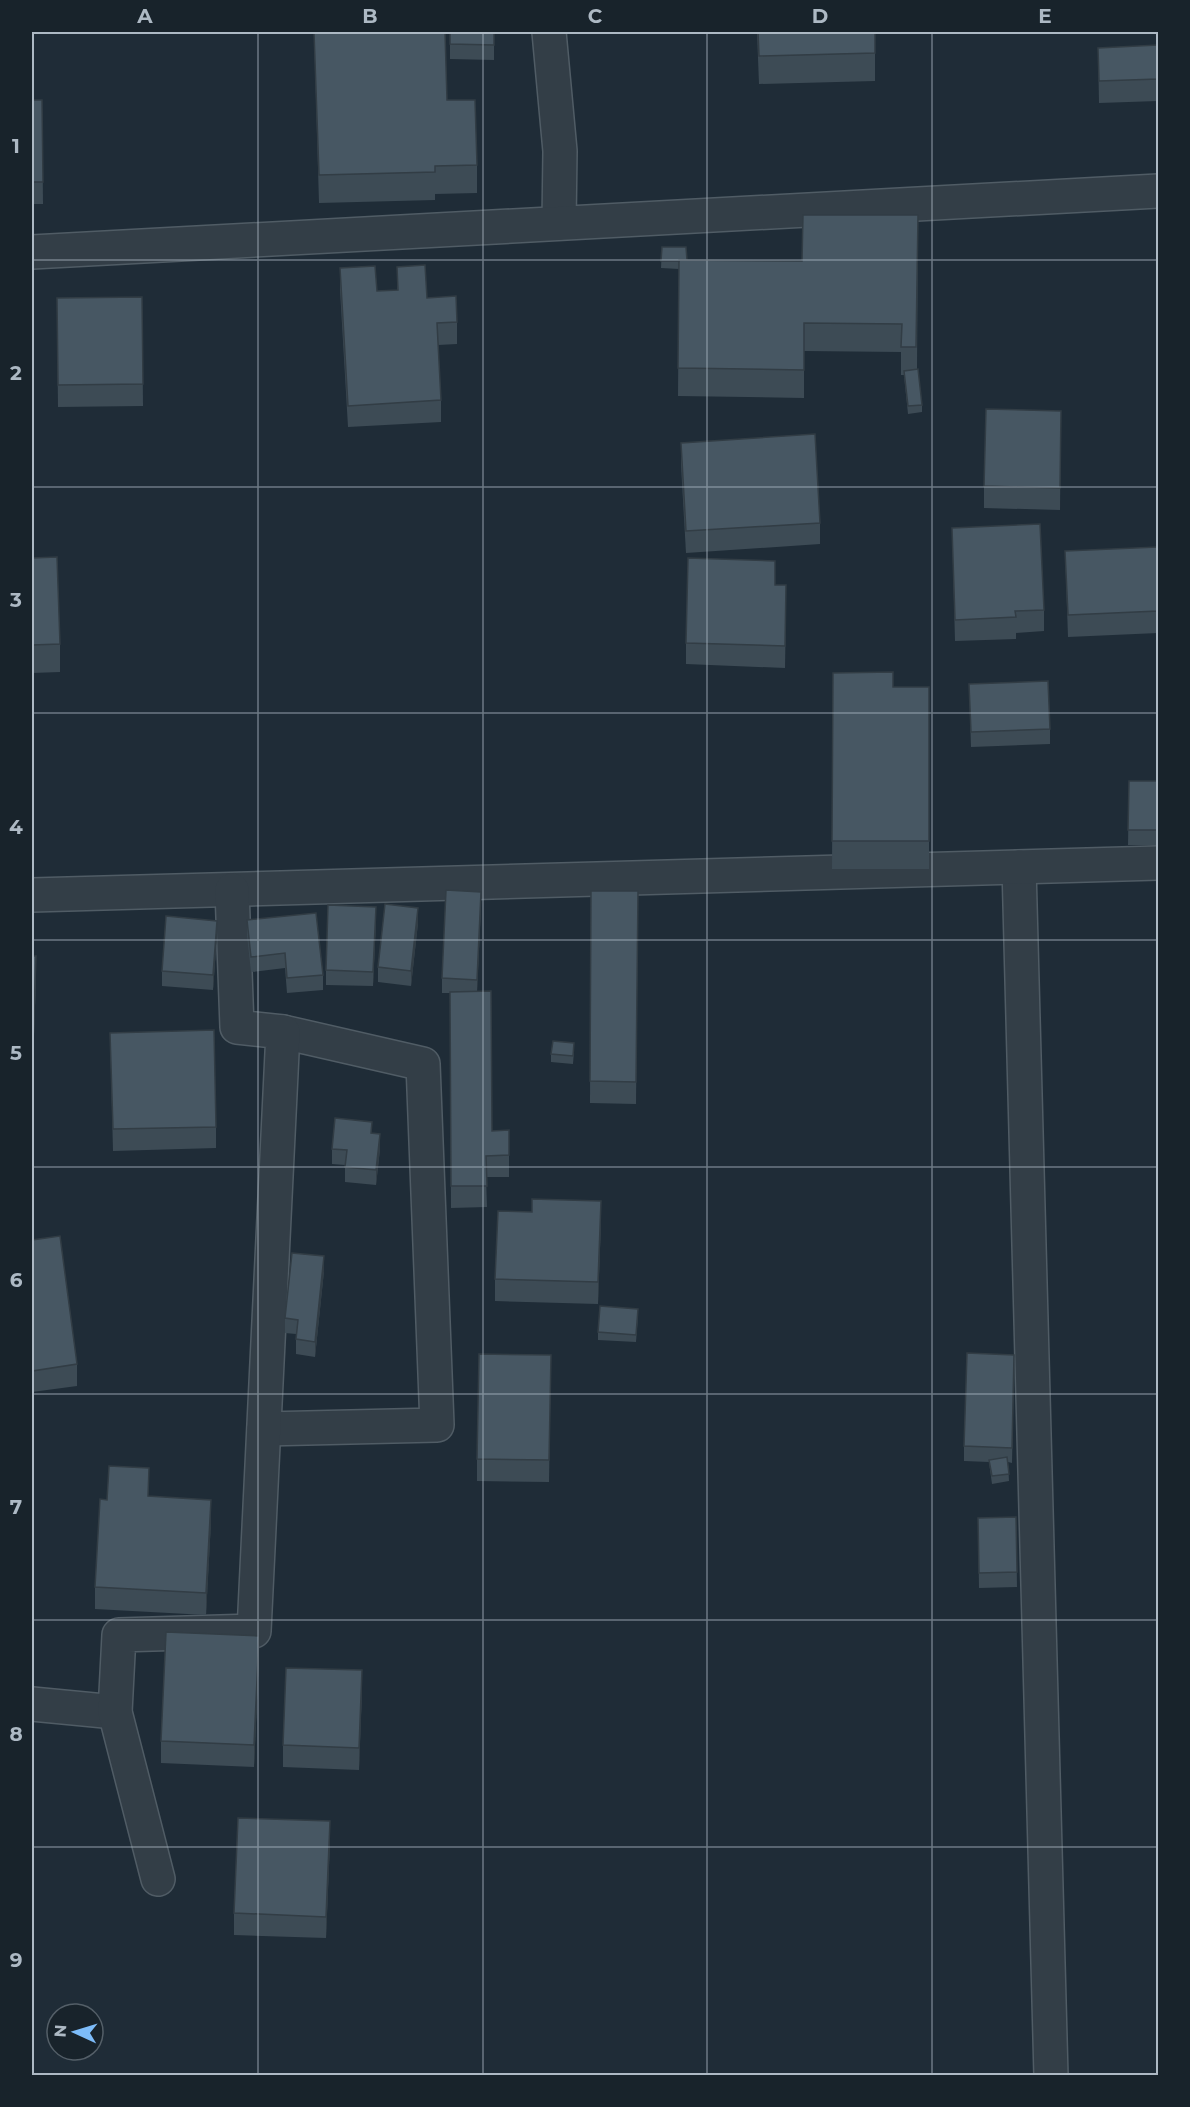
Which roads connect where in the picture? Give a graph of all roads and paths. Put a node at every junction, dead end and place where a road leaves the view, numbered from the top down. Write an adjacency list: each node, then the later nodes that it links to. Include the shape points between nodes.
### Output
1 (549, 32): 3 (street, via 560,151)
2 (1158, 191): 3 (street)
3 (559, 223): 4 (street)
4 (32, 252)
5 (1158, 863): 6 (street)
6 (1019, 867): 7 (street); 14 (street)
7 (232, 890): 8 (street); 9 (street, via 237,1027)
8 (32, 895)
9 (283, 1032): 10 (street); 10 (street, via 423,1064 437,1425)
10 (264, 1429): 12 (street, via 254,1631 119,1635)
11 (32, 1704): 12 (street)
12 (115, 1712): 13 (street)
13 (158, 1879)
14 (1051, 2076)

